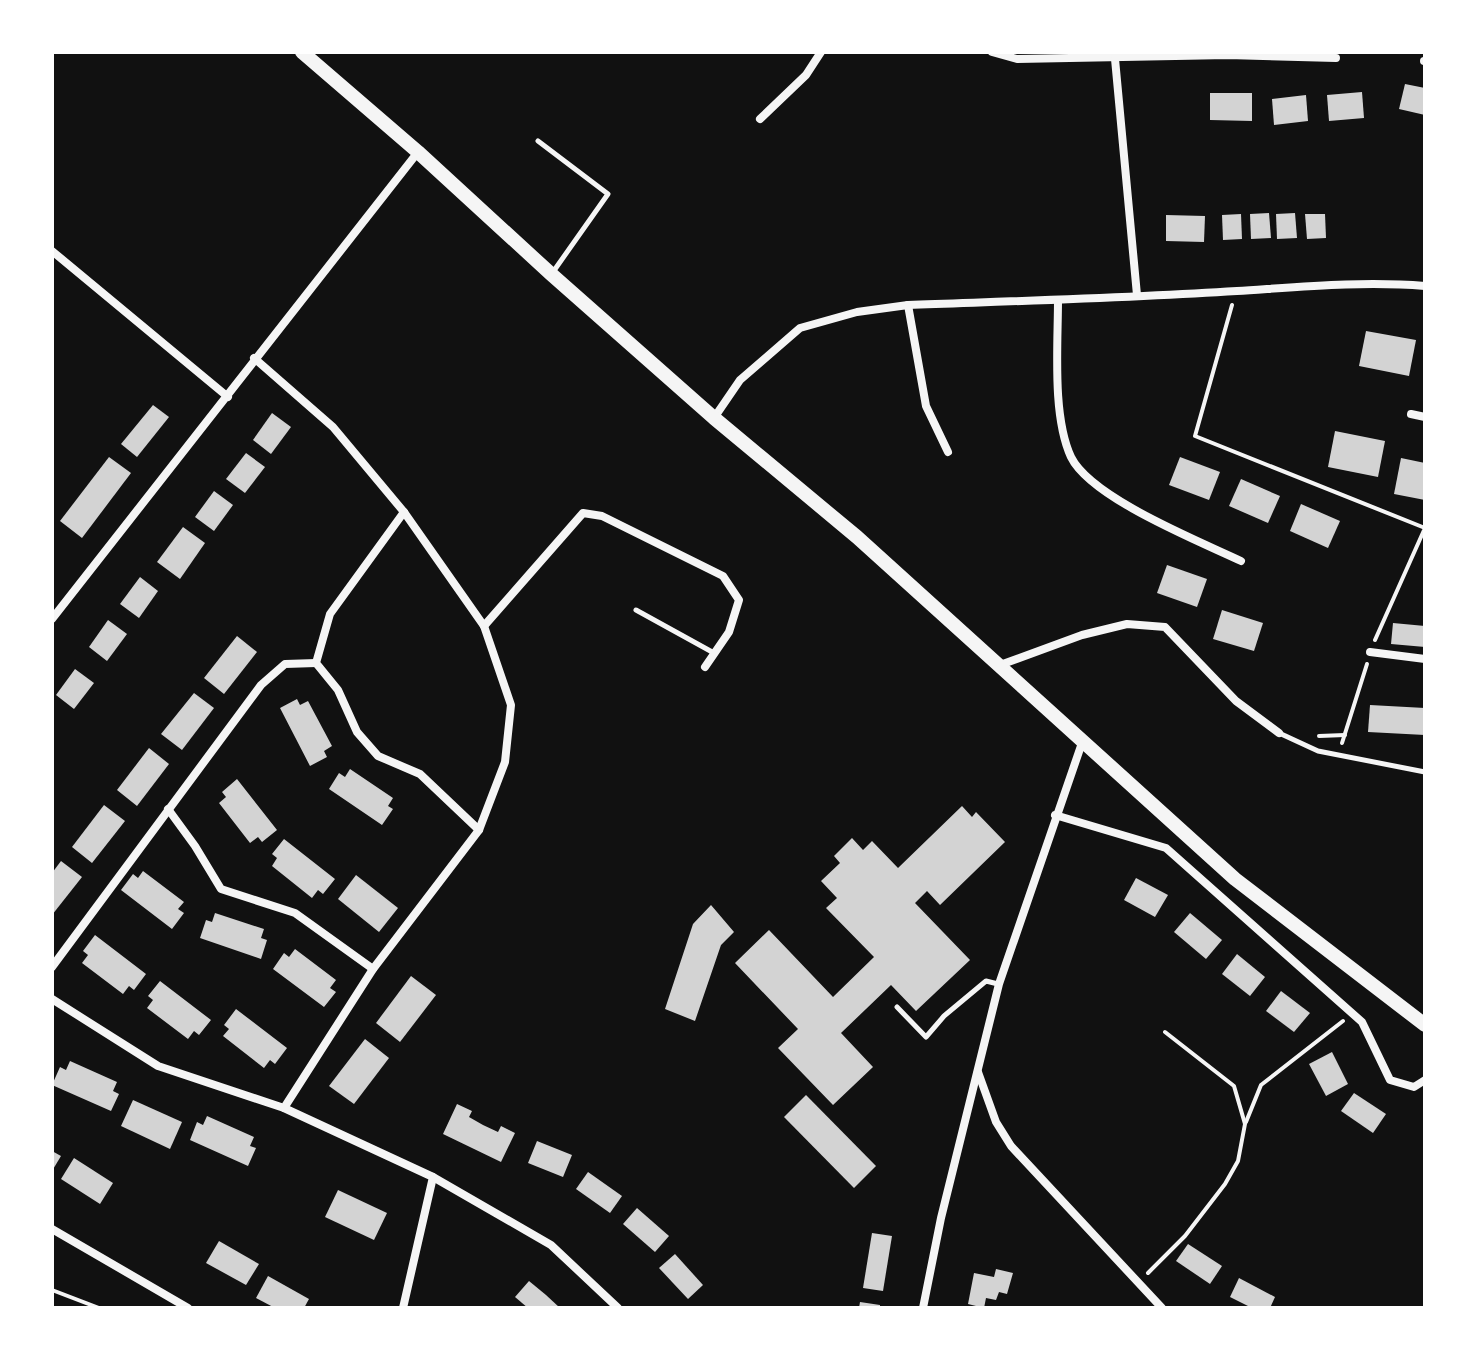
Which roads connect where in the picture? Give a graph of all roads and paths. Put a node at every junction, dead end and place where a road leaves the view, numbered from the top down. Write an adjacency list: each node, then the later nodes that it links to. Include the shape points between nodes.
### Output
1 (302, 52): 9 (street)
2 (821, 52): 7 (street, via 806,75)
3 (992, 52): 6 (street, via 1017,59)
4 (1229, 54): 5 (street); 6 (street)
5 (1336, 58)
6 (1115, 59): 14 (street)
7 (760, 119)
8 (538, 141): 11 (lane, via 608,194)
9 (418, 152): 11 (street); 17 (street)
10 (52, 251): 18 (street)
11 (551, 274): 21 (street)
12 (1425, 286): 13 (street, via 1378,282)
13 (1236, 291): 14 (street); 28 (path, via 1195,436 1425,528)
14 (1137, 295): 15 (street)
15 (1058, 300): 16 (street); 24 (street, via 1059,410 1072,458 1092,482 1141,512)
16 (908, 305): 21 (street, via 800,328 740,380); 22 (street, via 926,406)
17 (254, 358): 18 (street); 23 (street, via 333,427)
18 (228, 397): 26 (street)
19 (1411, 414): 20 (street)
20 (1425, 417)
21 (714, 418): 32 (street)
22 (948, 452)
23 (404, 512): 27 (street); 31 (street, via 330,614)
24 (1241, 561)
25 (636, 610): 29 (lane)
26 (52, 619)
27 (484, 626): 29 (street, via 583,513 602,516 723,576 739,600); 40 (street, via 511,705 505,762)
28 (1370, 652): 30 (street); 36 (path)
29 (715, 654): 33 (street)
30 (1425, 659)
31 (316, 663): 38 (street, via 285,664 261,685); 40 (street, via 338,690 357,732 378,756 420,774)
32 (1000, 665): 34 (street, via 1112,627 1165,627 1236,701); 35 (street)
33 (705, 667)
34 (1279, 733): 36 (lane)
35 (1083, 739): 39 (street); 47 (street, via 1235,879)
36 (1339, 755): 37 (lane)
37 (1425, 772)
38 (168, 809): 41 (street); 42 (street, via 221,889 295,913)
39 (1055, 815): 43 (street); 46 (street, via 1166,848)
40 (479, 830): 42 (street)
41 (52, 967)
42 (373, 969): 51 (street)
43 (999, 984): 45 (lane, via 986,981 926,1037); 49 (street)
44 (52, 999): 51 (street, via 158,1066)
45 (897, 1007)
46 (1353, 1013): 50 (street, via 1390,1080 1414,1087); 52 (path, via 1261,1085)
47 (1425, 1025)
48 (1165, 1032): 52 (path, via 1234,1086)
49 (978, 1071): 55 (street, via 996,1122 1011,1146); 61 (street)
50 (1425, 1080)
51 (284, 1108): 53 (street)
52 (1245, 1124): 55 (path, via 1238,1161 1225,1184 1185,1236)
53 (433, 1177): 59 (street); 60 (street, via 551,1245)
54 (52, 1229): 58 (street)
55 (1139, 1281): 62 (street)
56 (52, 1290): 57 (path)
57 (99, 1308)
58 (188, 1308)
59 (403, 1308)
60 (618, 1308)
61 (923, 1308)
62 (1162, 1308)

